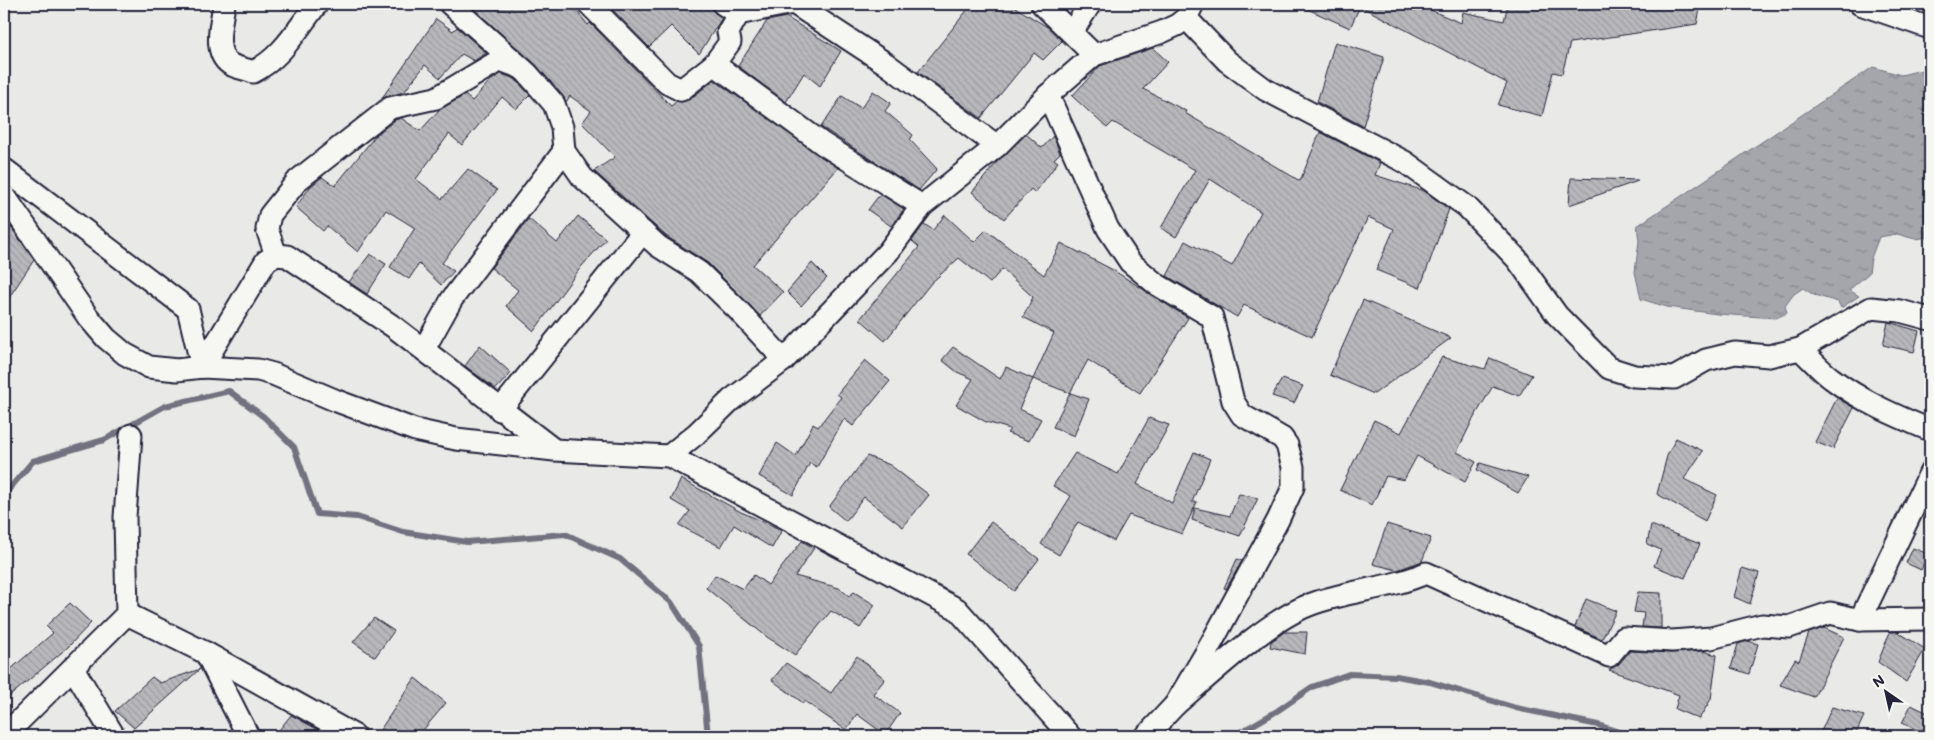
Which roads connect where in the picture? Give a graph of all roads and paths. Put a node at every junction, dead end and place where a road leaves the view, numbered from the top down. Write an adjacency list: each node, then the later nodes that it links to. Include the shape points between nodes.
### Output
1 (224, 4): 2 (street, via 220,44 224,56 230,64 253,72 269,64 281,52)
2 (317, 4)
3 (450, 4): 16 (street)
4 (589, 4): 15 (street, via 674,88 681,90)
5 (788, 4): 10 (street)
6 (795, 4): 18 (street, via 885,63)
7 (1042, 4): 13 (street)
8 (1090, 4): 13 (street)
9 (1860, 4): 12 (street)
10 (735, 7): 15 (street, via 728,32 730,42)
11 (1190, 11): 14 (street, via 1162,32); 27 (street, via 1227,61 1266,90 1405,162 1467,207 1516,260 1557,315 1609,368 1634,376 1674,378 1706,360 1735,352 1769,356)
12 (1930, 28)
13 (1072, 32): 14 (street)
14 (1094, 55): 17 (street)
15 (714, 64): 22 (street, via 822,144)
16 (521, 68): 19 (street, via 554,104 562,127); 24 (street, via 500,60 436,98 390,108 298,180 279,202 270,215 267,229)
17 (1048, 95): 18 (street); 41 (street, via 1108,229 1130,262 1156,284 1212,317 1233,401 1242,415 1282,438 1293,467 1293,487 1278,520)
18 (997, 146): 22 (street)
19 (564, 151): 23 (street, via 582,177); 26 (street, via 452,299)
20 (4, 169): 29 (street, via 188,309)
21 (4, 195): 29 (street, via 106,338 125,354 149,367 177,370)
22 (922, 206): 28 (street, via 888,252)
23 (643, 232): 28 (street, via 699,272); 30 (street)
24 (276, 255): 26 (street, via 287,256); 29 (street, via 266,261)
25 (1930, 319): 27 (street, via 1871,308)
26 (424, 349): 30 (street)
27 (1800, 349): 31 (street, via 1831,378 1856,394)
28 (784, 360): 34 (street, via 738,394)
29 (202, 367): 33 (street, via 258,370 273,374 416,430 456,439)
30 (500, 410): 33 (street)
31 (1930, 430)
32 (131, 435): 36 (street, via 125,517)
33 (554, 450): 34 (street)
34 (669, 456): 46 (street, via 957,609)
35 (1930, 473): 38 (street)
36 (127, 614): 39 (street); 40 (street)
37 (1930, 619): 38 (street)
38 (1860, 620): 41 (street, via 1830,613 1789,627 1762,625 1711,638 1672,641 1624,638 1610,656 1426,572 1410,580 1327,598 1306,606 1273,626)
39 (206, 653): 44 (street); 45 (street)
40 (73, 668): 42 (street); 43 (street)
41 (1175, 705): 47 (street)
42 (5, 734)
43 (114, 736)
44 (248, 736)
45 (355, 736)
46 (1070, 736)
47 (1146, 736)

